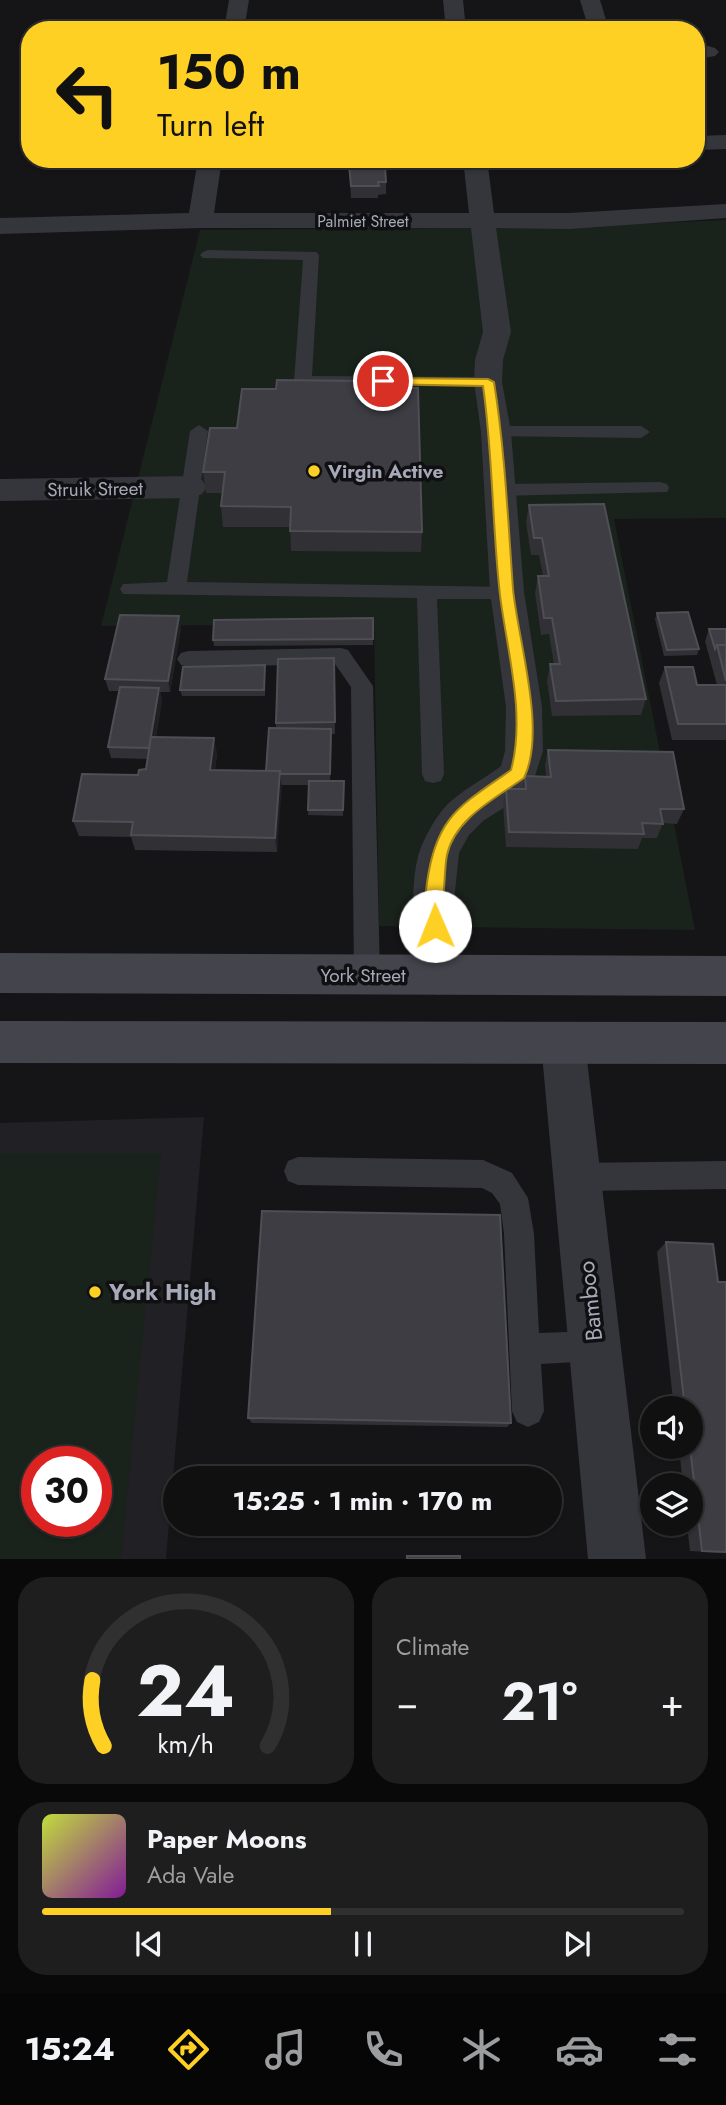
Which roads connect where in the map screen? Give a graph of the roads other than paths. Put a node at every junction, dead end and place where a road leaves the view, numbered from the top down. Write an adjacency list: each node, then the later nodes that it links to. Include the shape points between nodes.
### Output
1 (239, 0): 4 (street)
2 (453, 0): 5 (street)
3 (590, 0): 6 (street)
4 (236, 21)
5 (455, 21)
6 (596, 21)
7 (726, 142): 8 (street)
8 (705, 143)
9 (209, 168): 12 (street)
10 (476, 168): 13 (street)
11 (726, 211): 13 (street, Palmiet Street)
12 (200, 220): 13 (street, Palmiet Street); 14 (street, Palmiet Street)
13 (485, 221): 16 (street, via 497,332)
14 (0, 226)
15 (208, 254): 16 (lane, via 311,255 303,381)
16 (488, 382): 18 (street)
17 (199, 431): 20 (lane)
18 (496, 432): 19 (lane); 23 (street)
19 (641, 432)
20 (191, 487): 22 (street, Struik Street); 25 (lane)
21 (660, 488): 23 (lane)
22 (0, 490)
23 (500, 490): 27 (street)
24 (130, 589): 25 (lane)
25 (176, 589): 26 (lane)
26 (427, 592): 27 (lane); 29 (lane)
27 (507, 593): 32 (street, via 524,707 524,751 518,774 469,808 439,852 433,901)
28 (188, 659): 31 (lane, via 341,656 362,686)
29 (433, 774)
30 (0, 973): 31 (main road, York Street)
31 (367, 975): 32 (main road, York Street)
32 (439, 975): 33 (main road, York Street)
33 (726, 976)
34 (0, 1042): 35 (main road)
35 (563, 1043): 36 (main road); 39 (street, Bamboo)
36 (726, 1043)
37 (298, 1171): 41 (lane, via 483,1174 502,1183 514,1198 519,1234)
38 (726, 1175): 39 (lane)
39 (577, 1177): 40 (street, Bamboo)
40 (595, 1346): 41 (lane); 43 (street, Bamboo)
41 (524, 1349): 42 (lane)
42 (528, 1411)
43 (617, 1559)

